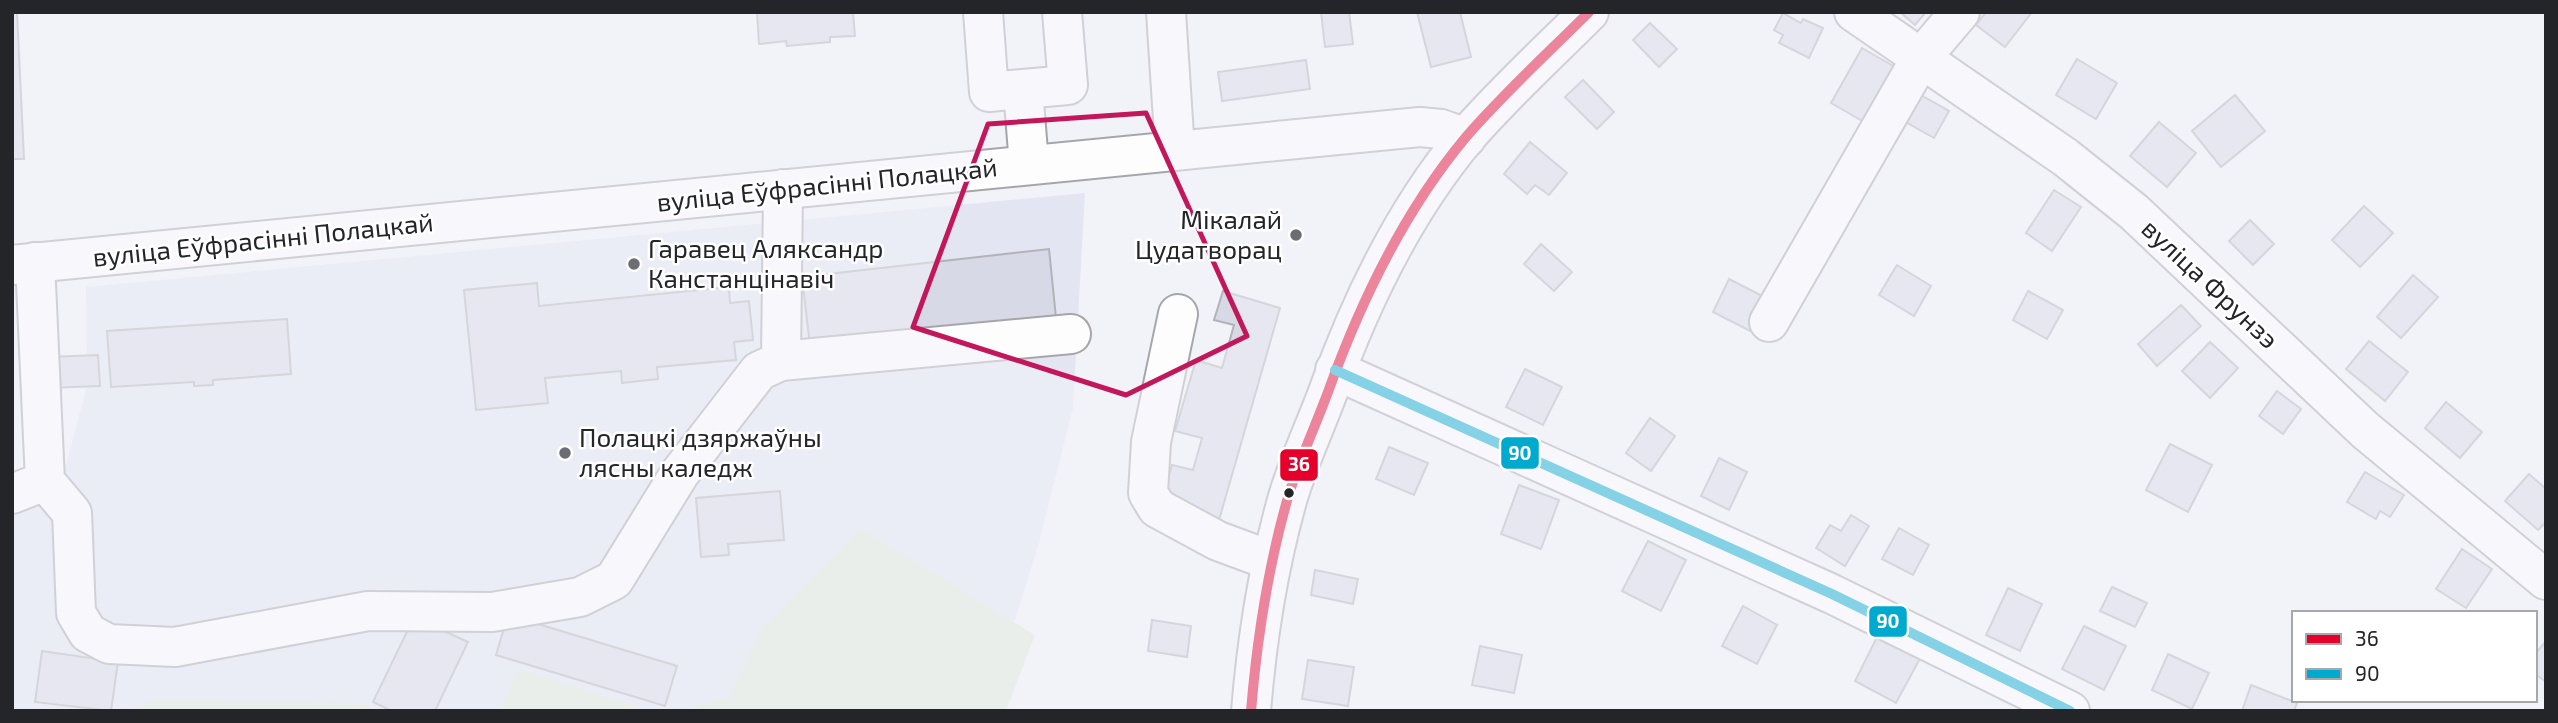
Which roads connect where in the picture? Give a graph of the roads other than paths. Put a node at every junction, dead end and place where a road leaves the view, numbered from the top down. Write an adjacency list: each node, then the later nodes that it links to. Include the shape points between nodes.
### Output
1 (983, 12): 8 (street, via 989,92)
2 (1062, 12): 8 (street, via 1068,85)
3 (1166, 12): 10 (street)
4 (1589, 12): 9 (street)
5 (1854, 12): 7 (street, вуліца Фрунзэ)
6 (1960, 12): 7 (street)
7 (1921, 58): 15 (street); 21 (street, вуліца Фрунзэ, via 2065,157 2134,212 2365,430)
8 (1023, 89): 11 (street)
9 (1466, 138): 10 (street, вуліца Еўфрасінні Полацкай, via 1420,127); 18 (street, via 1423,196 1373,283)
10 (1175, 151): 11 (street, вуліца Еўфрасінні Полацкай)
11 (1029, 165): 12 (street, вуліца Еўфрасінні Полацкай)
12 (783, 189): 13 (street, вуліца Еўфрасінні Полацкай); 17 (street)
13 (24, 263): 19 (street)
14 (1178, 314): 20 (street, via 1151,442 1148,493 1157,508 1218,541)
15 (1769, 322)
16 (1071, 334): 17 (street)
17 (781, 361): 19 (street, via 760,372 680,473 614,580 580,597 492,612 368,611 175,648 109,644 88,633 76,613 72,513)
18 (1335, 370): 20 (street, via 1289,495); 23 (street, via 1832,594)
19 (29, 487)
20 (1272, 561): 22 (street, via 1256,648)
21 (2546, 580)
22 (1251, 711)
23 (2070, 711)

